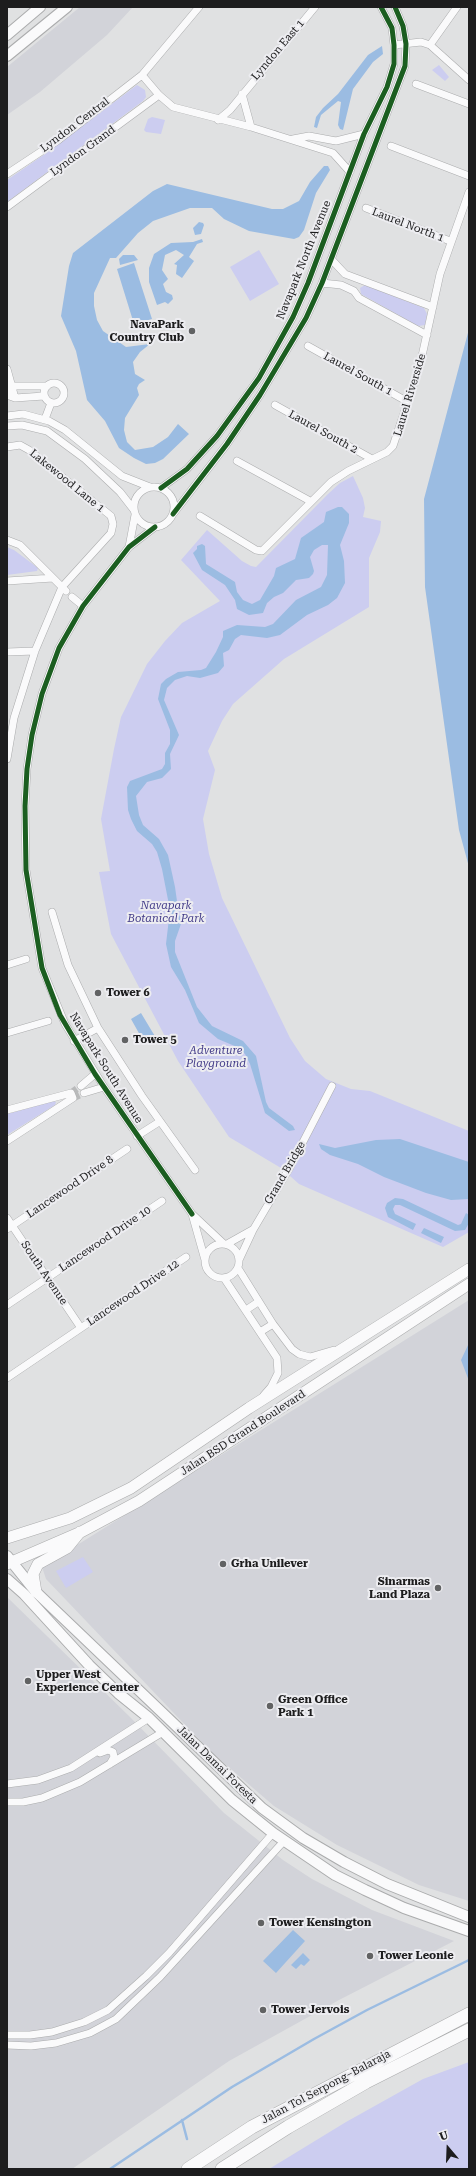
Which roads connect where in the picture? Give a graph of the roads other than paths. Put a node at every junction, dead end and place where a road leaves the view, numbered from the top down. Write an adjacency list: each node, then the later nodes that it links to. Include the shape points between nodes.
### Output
1 (40, 7): 8 (main road)
2 (67, 7): 12 (main road)
3 (199, 7): 13 (street, Lyndon Central)
4 (315, 7): 16 (street, Lyndon East 1)
5 (381, 7): 10 (street, Navapark North Avenue, via 392,28)
6 (395, 7): 9 (street, via 403,26)
7 (456, 7): 11 (street)
8 (7, 34)
9 (406, 44): 10 (street); 11 (street, via 421,42); 33 (street, via 405,66)
10 (394, 45): 21 (street, Navapark North Avenue, via 394,64 387,87)
11 (430, 45): 14 (street)
12 (7, 56)
13 (142, 74): 17 (street); 27 (street, Lyndon Central, via 57,141)
14 (469, 80)
15 (416, 84): 18 (street)
16 (242, 94): 19 (street, Lyndon East 1, via 230,110); 20 (street)
17 (159, 95): 19 (street, via 173,107); 30 (street, Lyndon Grand)
18 (469, 104)
19 (218, 120): 20 (street)
20 (251, 128): 22 (street)
21 (364, 134): 23 (street); 26 (street, Navapark North Avenue)
22 (290, 139): 23 (street, via 309,136); 25 (street)
23 (336, 141): 25 (street)
24 (391, 146): 28 (street)
25 (333, 153): 26 (street)
26 (350, 172): 39 (street, Navapark North Avenue, via 308,283)
27 (7, 174)
28 (469, 176)
29 (469, 192): 32 (street, Laurel Riverside)
30 (7, 207)
31 (366, 208): 32 (street, Laurel North 1)
32 (450, 241): 37 (street, Laurel Riverside)
33 (331, 259): 34 (street, via 345,274); 35 (street)
34 (359, 278): 36 (street); 37 (street)
35 (322, 283): 36 (street, via 341,285); 41 (street)
36 (354, 291): 38 (street, via 359,298)
37 (433, 307): 38 (street, Laurel Riverside)
38 (427, 335): 49 (street, Laurel Riverside)
39 (280, 344): 41 (street); 59 (street, Navapark North Avenue, via 217,436 187,469)
40 (308, 346): 49 (street, Laurel South 1)
41 (289, 349): 62 (street, via 226,444)
42 (7, 369): 43 (street)
43 (13, 386): 44 (street); 45 (street); 48 (street)
44 (46, 386): 47 (street); 50 (street, via 56,383 64,391 61,400)
45 (7, 392)
46 (7, 395): 48 (street)
47 (44, 396): 48 (street); 50 (street)
48 (15, 398)
49 (408, 402): 56 (street, Laurel Riverside, via 393,446)
50 (51, 403): 53 (street)
51 (275, 405): 56 (street, Laurel South 2)
52 (7, 416): 53 (street, via 23,414)
53 (45, 419): 58 (street, via 65,430 122,476)
54 (7, 426): 61 (street, via 22,425 47,431 84,459 120,492)
55 (7, 447): 69 (street, Lakewood Lane 1, via 20,445 29,450 111,516 111,533)
56 (372, 459): 60 (street, Laurel Riverside, via 331,482)
57 (237, 461): 60 (street)
58 (150, 487): 59 (street); 61 (street, via 138,493 134,501)
59 (161, 488): 62 (street, via 172,496)
60 (310, 501): 63 (street, Laurel Riverside, via 262,551 256,550)
61 (134, 512): 64 (street, via 143,524); 66 (street, Navapark South Avenue)
62 (173, 514): 64 (street, via 168,522)
63 (200, 516)
64 (155, 527): 66 (street, Navapark South Avenue)
65 (7, 540): 67 (street, via 20,545)
66 (129, 546): 71 (street, Navapark South Avenue)
67 (53, 578): 68 (street); 69 (street)
68 (7, 581)
69 (64, 589): 72 (street)
70 (72, 597): 71 (street)
71 (83, 606): 82 (street, Navapark South Avenue, via 60,648 42,694 32,735 25,806 26,870 42,968 60,1015)
72 (35, 651): 73 (street); 74 (street)
73 (7, 652)
74 (11, 718): 75 (street)
75 (7, 759)
76 (52, 912): 80 (street, via 68,965)
77 (26, 959): 78 (street)
78 (7, 965)
79 (48, 1021): 81 (street)
80 (98, 1028): 82 (street); 87 (street)
81 (7, 1032)
82 (74, 1041): 83 (street, Navapark South Avenue)
83 (95, 1074): 85 (street, Navapark South Avenue); 85 (street, via 83,1090)
84 (332, 1086): 96 (street, Grand Bridge, via 289,1169)
85 (104, 1087): 88 (street, Navapark South Avenue)
86 (7, 1110): 89 (street, via 72,1095)
87 (159, 1122): 88 (street); 91 (street)
88 (138, 1136): 93 (street, Navapark South Avenue)
89 (7, 1141)
90 (127, 1149): 95 (street, Lancewood Drive 8)
91 (195, 1170)
92 (162, 1201): 102 (street, Lancewood Drive 10)
93 (192, 1214): 97 (street, Navapark South Avenue); 99 (street, Navapark South Avenue)
94 (7, 1218): 95 (street, South Avenue)
95 (10, 1228): 102 (street, South Avenue)
96 (253, 1230): 97 (street); 100 (street, Grand Bridge)
97 (225, 1244): 99 (street, via 210,1249); 100 (street, via 236,1251)
98 (186, 1257): 109 (street, Lancewood Drive 12)
99 (205, 1262): 103 (street, via 213,1275)
100 (239, 1264): 103 (street, via 232,1274); 105 (street)
101 (469, 1269): 111 (main road, Jalan BSD Grand Boulevard)
102 (47, 1278): 106 (street, Lancewood Drive 10); 109 (street, South Avenue)
103 (224, 1278): 107 (street)
104 (469, 1284): 114 (main road, Jalan BSD Grand Boulevard, via 182,1474 134,1504)
105 (258, 1302): 107 (street); 108 (street)
106 (7, 1305)
107 (246, 1310): 110 (street)
108 (273, 1324): 110 (street); 111 (street, via 292,1349 310,1357)
109 (81, 1328): 112 (street, Lancewood Drive 12)
110 (260, 1332): 113 (street, via 277,1358 278,1373 271,1387)
111 (363, 1336): 113 (main road, Jalan BSD Grand Boulevard)
112 (7, 1378)
113 (249, 1408): 115 (main road, Jalan BSD Grand Boulevard, via 120,1493 70,1518)
114 (81, 1532): 116 (main road, Jalan BSD Grand Boulevard); 118 (main road, via 67,1548 38,1564 34,1574)
115 (7, 1538)
116 (9, 1561): 118 (main road, Jalan Damai Foresta)
117 (7, 1579): 119 (main road, Jalan Damai Foresta, via 89,1665)
118 (36, 1592): 129 (main road, Jalan Damai Foresta, via 137,1687 231,1781 274,1818 315,1846 381,1881)
119 (148, 1718): 120 (main road, Jalan Damai Foresta); 121 (street)
120 (163, 1732): 122 (street); 125 (main road, Jalan Damai Foresta, via 219,1788)
121 (87, 1758): 122 (street, via 108,1750 114,1757); 123 (street, via 58,1774 26,1783)
122 (110, 1764): 124 (street, via 63,1790 23,1802)
123 (7, 1784)
124 (7, 1802)
125 (272, 1833): 126 (main road, Jalan Damai Foresta); 127 (street)
126 (284, 1842): 128 (street); 130 (main road, Jalan Damai Foresta, via 335,1875 371,1893)
127 (244, 1869): 128 (street); 133 (street, via 165,1958 108,2010 84,2022 52,2032)
128 (252, 1876): 134 (street, via 160,1977 116,2019 90,2032 56,2043)
129 (469, 1917)
130 (469, 1931)
131 (469, 2014): 135 (highway, Jalan Tol Serpong–Balaraja)
132 (469, 2030): 138 (highway, Jalan Tol Serpong–Balaraja, via 366,2082)
133 (7, 2035)
134 (7, 2045)
135 (252, 2127): 136 (highway); 137 (highway, Jalan Tol Serpong–Balaraja)
136 (178, 2169)
137 (188, 2169)
138 (222, 2169)

